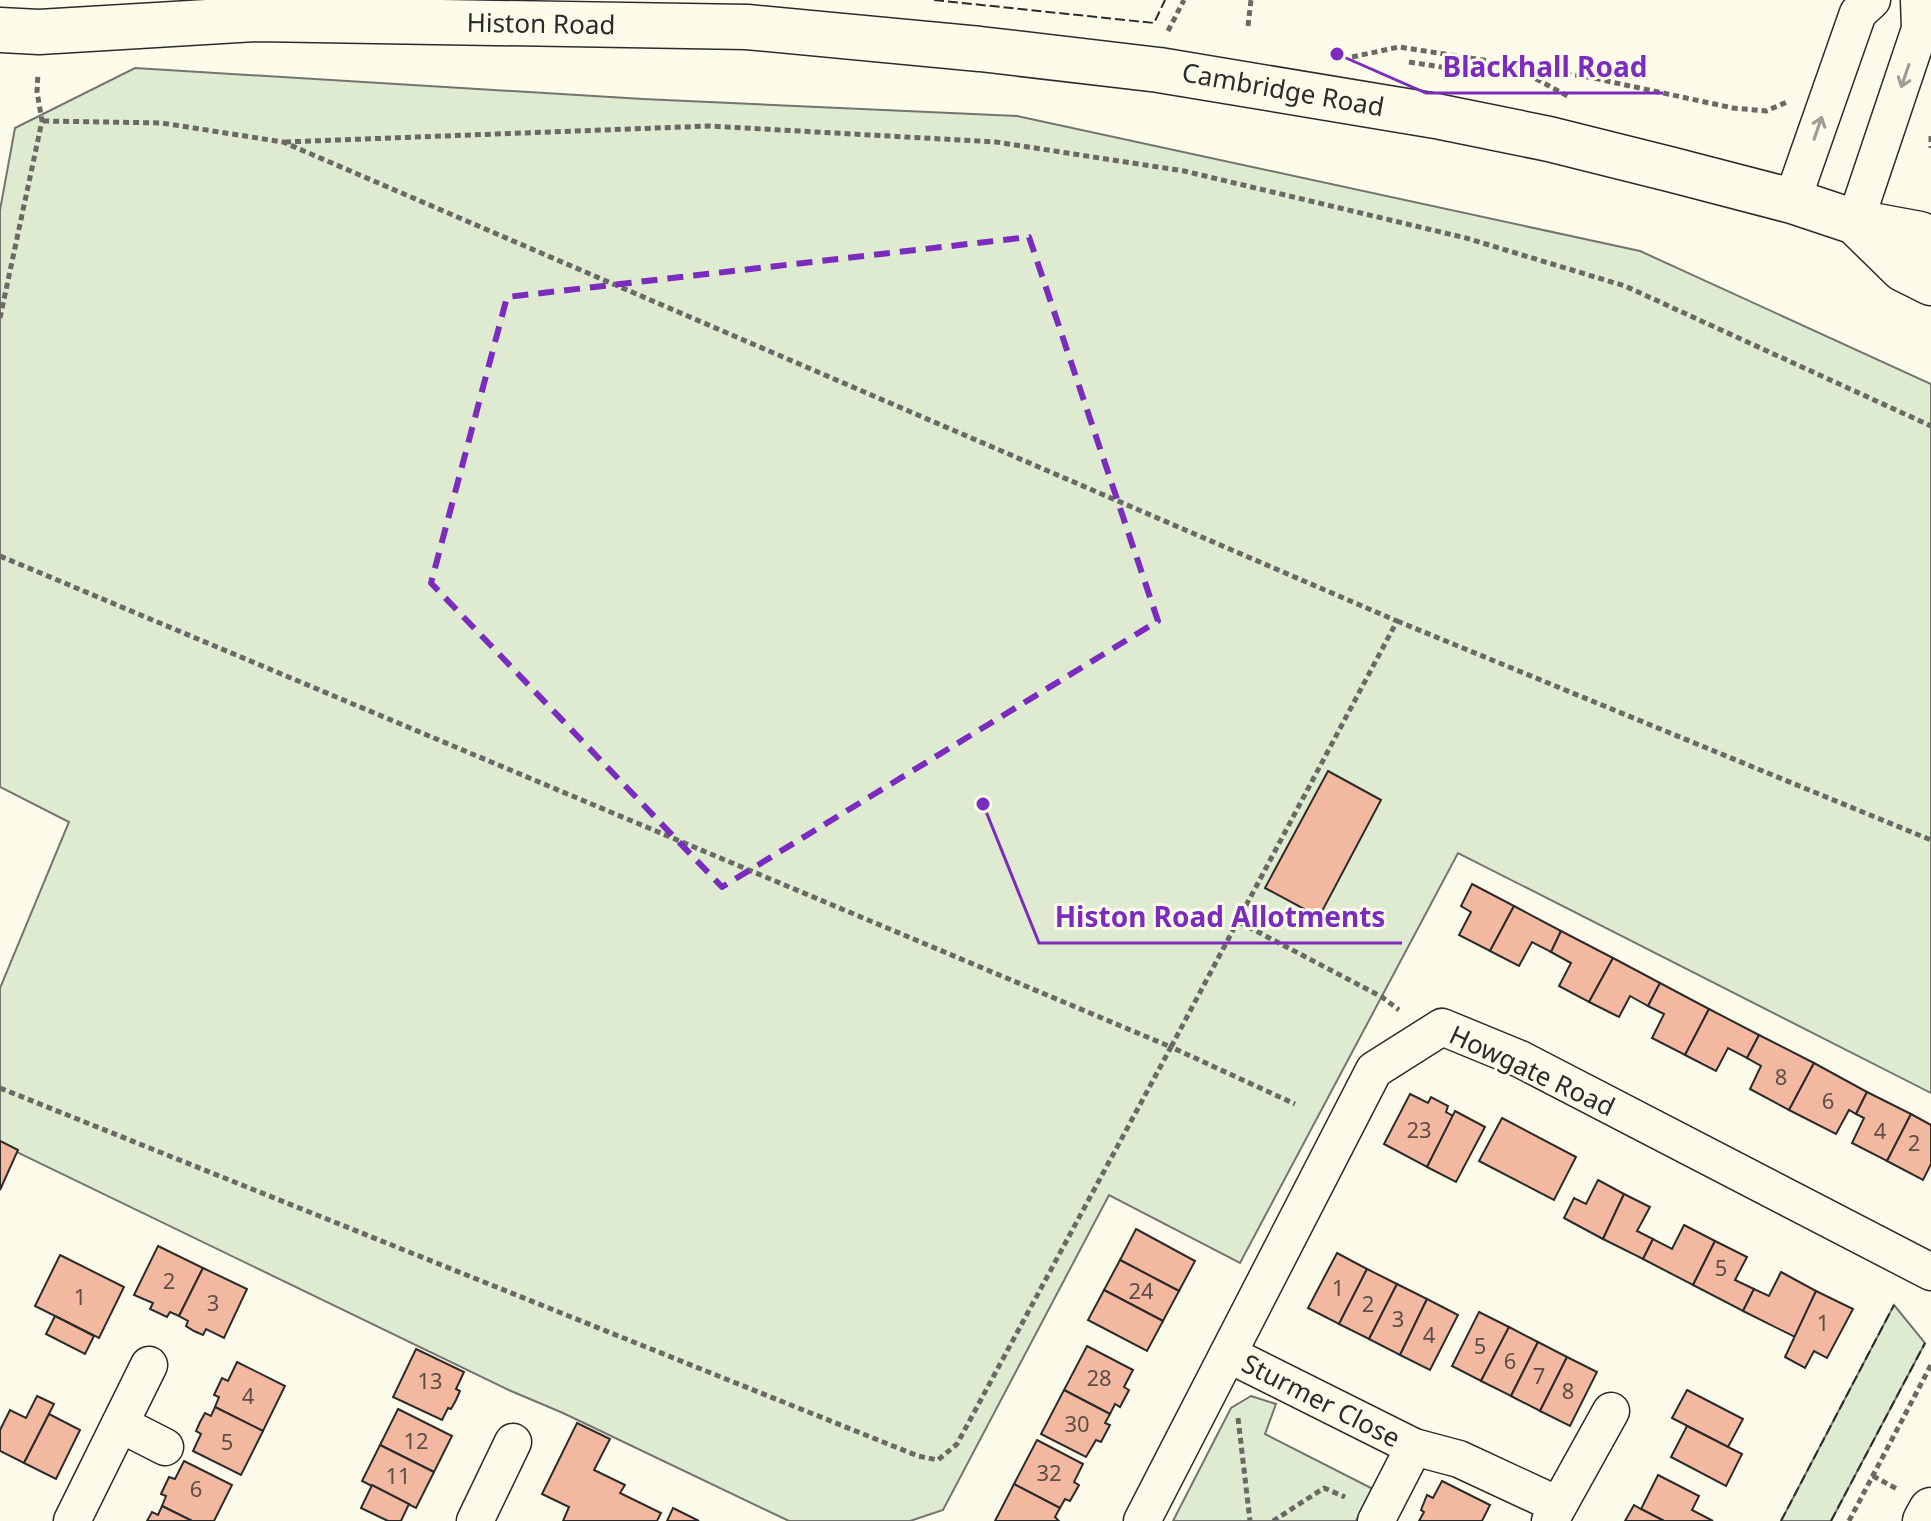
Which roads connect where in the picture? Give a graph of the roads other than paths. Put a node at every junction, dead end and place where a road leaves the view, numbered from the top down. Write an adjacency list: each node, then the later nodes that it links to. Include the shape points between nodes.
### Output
1 (1872, 0): 6 (street, one-way to 1, via 1858,13)
2 (1919, 0): 7 (street, one-way to 7, via 1920,29)
3 (257, 10): 4 (main road, Histon Road); 5 (main road, Histon Road, via 39,32)
4 (747, 27): 6 (main road, Cambridge Road, via 1237,81 1549,139)
5 (0, 30)
6 (1792, 201): 7 (main road, Cambridge Road)
7 (1855, 222): 8 (main road, Cambridge Road); 9 (main road, Cambridge Road, via 1903,269)
8 (1931, 240)
9 (1931, 283)
10 (1931, 1272): 11 (street, Howgate Road, via 1520,1059 1442,1027 1374,1070)
11 (1228, 1354): 17 (street, Sturmer Close); 22 (street, Howgate Road)
12 (149, 1365): 14 (street)
13 (1611, 1411): 19 (street, Sturmer Close)
14 (120, 1424): 16 (street); 20 (street)
15 (513, 1442): 21 (street)
16 (165, 1447)
17 (1414, 1447): 19 (street, Sturmer Close, via 1459,1459); 23 (street, Sturmer Close)
18 (1931, 1510): 24 (main road)
19 (1554, 1513)
20 (72, 1521)
21 (475, 1521)
22 (1142, 1521)
23 (1376, 1521)
24 (1925, 1521)

